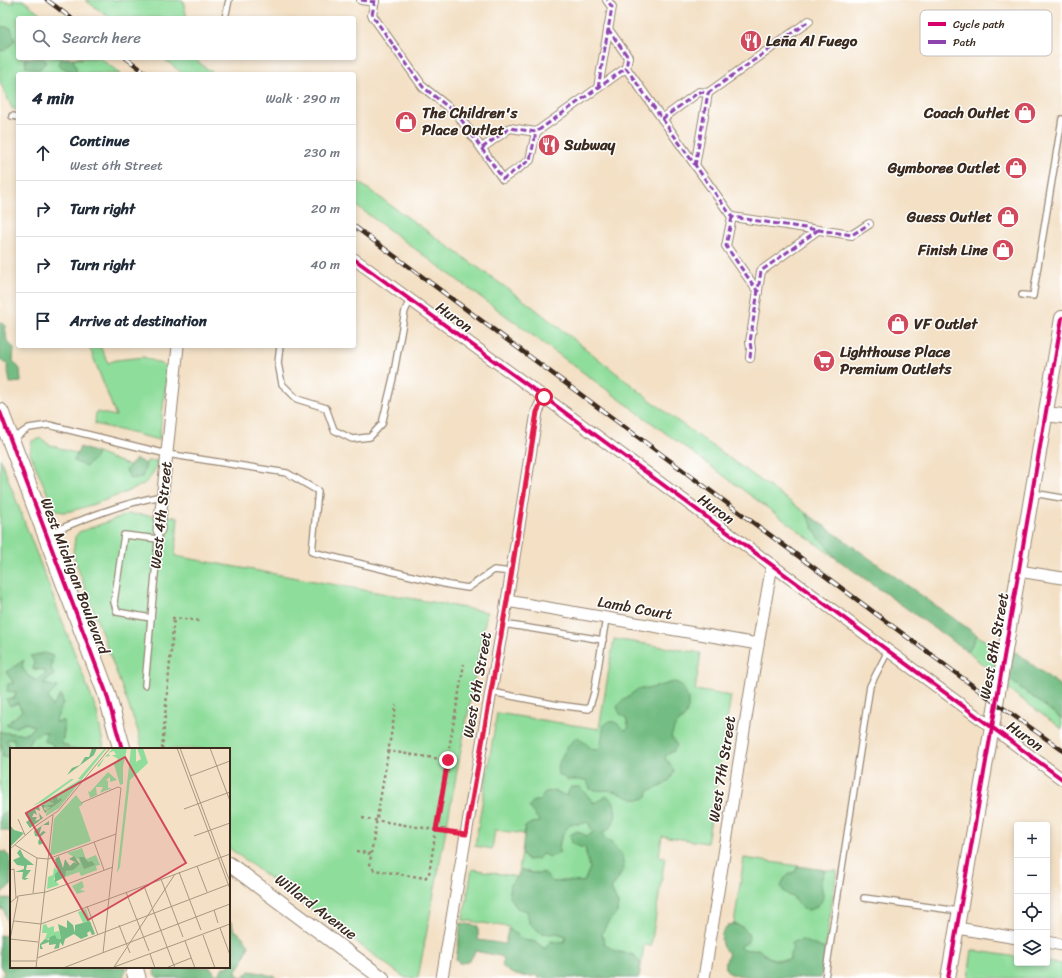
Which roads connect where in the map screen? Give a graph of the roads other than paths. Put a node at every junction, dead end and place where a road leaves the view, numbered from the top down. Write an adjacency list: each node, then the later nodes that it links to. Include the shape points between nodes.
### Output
1 (229, 0): 5 (lane)
2 (361, 0): 4 (street)
3 (607, 0): 7 (street, via 612,7)
4 (375, 1): 14 (street, via 372,15 423,87 458,115)
5 (226, 16)
6 (809, 21): 10 (street)
7 (608, 29): 8 (street, via 628,57); 9 (street)
8 (626, 68): 9 (street); 11 (street)
9 (598, 88): 13 (street)
10 (708, 93): 11 (street, via 699,92); 15 (street)
11 (662, 119): 15 (street)
12 (1062, 119): 21 (lane, via 1033,296)
13 (536, 132): 14 (street, via 510,128); 14 (street, via 530,160 503,179)
14 (482, 148)
15 (695, 166): 16 (street)
16 (732, 217): 18 (street); 20 (street, via 726,246)
17 (869, 224): 18 (street, via 852,235)
18 (818, 230): 20 (street, via 761,271)
19 (356, 260): 22 (street, Huron)
20 (758, 292): 26 (street)
21 (1022, 295)
22 (410, 300): 25 (lane, via 405,311 382,424 370,437 352,439 334,430 326,408 297,399 282,384 278,363); 27 (street, Huron)
23 (1061, 326): 29 (street, West 8th Street)
24 (178, 348): 32 (street, West 4th Street)
25 (280, 348)
26 (750, 358)
27 (544, 397): 38 (street, Huron); 40 (street, West 6th Street, via 537,412)
28 (0, 412): 31 (main road, West Michigan Boulevard)
29 (1046, 414): 30 (street); 33 (street, West 8th Street)
30 (1062, 416)
31 (11, 440): 32 (lane, via 29,428 49,425); 36 (main road, West Michigan Boulevard)
32 (167, 454): 34 (street, West 4th Street); 40 (lane, via 288,473 318,491 312,552 468,588 494,570)
33 (1033, 493): 35 (lane); 39 (street, West 8th Street)
34 (162, 496): 36 (lane, via 133,502); 37 (street, West 4th Street)
35 (1062, 498)
36 (47, 534): 52 (main road, West Michigan Boulevard, via 106,692)
37 (158, 534): 43 (lane, West 4th Street); 43 (lane, via 124,535 114,602 117,612)
38 (772, 565): 47 (street, West 7th Street); 48 (street, Huron)
39 (1019, 571): 41 (street); 51 (street, West 8th Street)
40 (512, 572): 42 (street, West 6th Street)
41 (1062, 578)
42 (507, 601): 44 (street, Lamb Court); 45 (street, West 6th Street)
43 (151, 618): 49 (lane, West 4th Street)
44 (606, 618): 46 (lane); 47 (street, Lamb Court)
45 (503, 624): 46 (lane); 50 (street, West 6th Street)
46 (603, 640): 50 (lane, via 589,709)
47 (758, 644): 65 (street, West 7th Street)
48 (888, 651): 51 (street, Huron); 66 (lane, via 870,686)
49 (145, 684)
50 (491, 692): 64 (street, West 6th Street)
51 (992, 727): 53 (street, Huron); 56 (street, West 8th Street)
52 (122, 748)
53 (1062, 779)
54 (230, 865): 63 (street, Willard Avenue)
55 (864, 898): 56 (lane)
56 (960, 911): 57 (street, West 8th Street)
57 (957, 928): 58 (street); 67 (street, West 8th Street)
58 (1014, 938)
59 (1050, 943): 60 (street)
60 (1062, 945)
61 (134, 968): 62 (main road)
62 (137, 978)
63 (382, 978)
64 (442, 978)
65 (704, 978)
66 (824, 978)
67 (948, 978)

